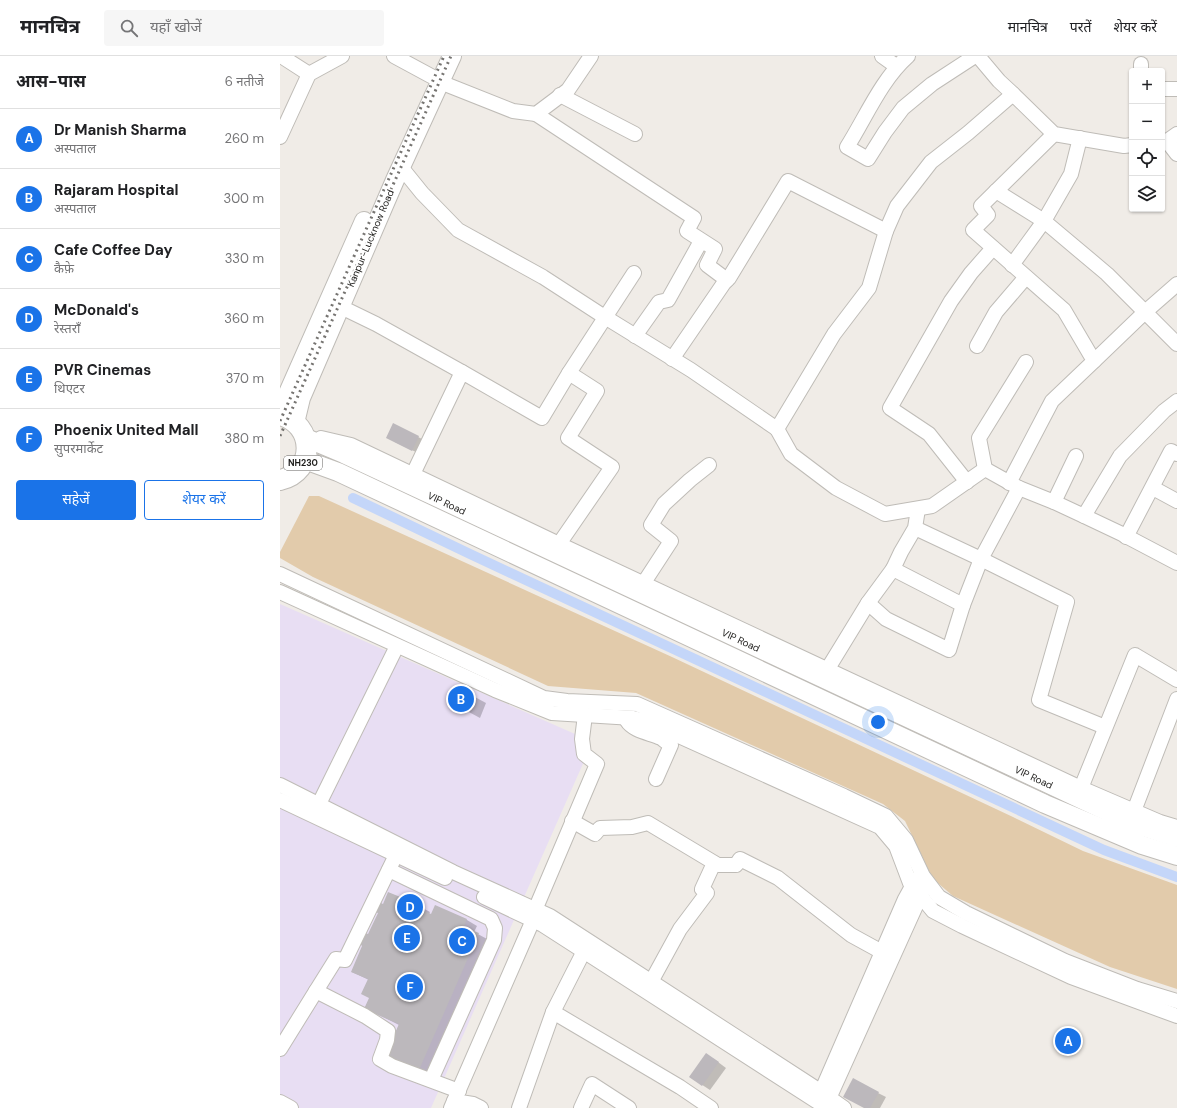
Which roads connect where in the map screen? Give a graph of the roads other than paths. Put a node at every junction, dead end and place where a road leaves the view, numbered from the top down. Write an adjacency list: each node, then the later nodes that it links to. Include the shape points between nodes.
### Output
1 (281, 56): 12 (street)
2 (342, 56): 12 (street)
3 (394, 56): 13 (street)
4 (440, 56): 13 (main road, Kanpur-Lucknow Road)
5 (452, 56): 13 (main road, Kanpur-Lucknow Road)
6 (591, 56): 17 (street, via 568,90)
7 (882, 56): 11 (street)
8 (908, 56): 11 (street)
9 (975, 56): 11 (street, via 932,84 903,108 868,159 847,147)
10 (978, 56): 16 (street)
11 (896, 66)
12 (309, 74): 21 (street)
13 (435, 79): 18 (street, via 514,111); 26 (main road, Kanpur-Lucknow Road); 49 (main road, Kanpur-Lucknow Road, via 386,171)
14 (1165, 89): 15 (street)
15 (1177, 89)
16 (1013, 94): 20 (street); 29 (street, via 931,162 897,206)
17 (560, 95): 18 (street); 19 (street)
18 (536, 114): 30 (street, via 694,218 687,231)
19 (635, 134)
20 (1054, 134): 22 (street); 27 (street)
21 (280, 137)
22 (1080, 138): 24 (street, via 1124,146); 28 (street, via 1071,174)
23 (1169, 139): 25 (street)
24 (1129, 142)
25 (1177, 154)
26 (401, 167): 37 (main road, Kanpur-Lucknow Road); 39 (street, via 458,230 543,277)
27 (996, 191): 28 (street); 31 (street, via 981,206 988,215 973,230)
28 (1044, 221): 32 (street); 38 (street, via 1107,274)
29 (886, 231): 35 (street, via 788,181); 50 (street, via 869,288 834,334)
30 (701, 241): 35 (street, via 716,249 707,266); 40 (street, via 668,300 658,302)
31 (993, 248): 32 (street); 58 (street, via 951,301 890,408 929,434)
32 (1012, 265): 34 (street)
33 (634, 273): 39 (street)
34 (1026, 277): 42 (street, via 996,312); 44 (street, via 1064,310)
35 (727, 280): 43 (street)
36 (1177, 284): 38 (street)
37 (341, 307): 46 (street); 49 (main road, Kanpur-Lucknow Road, via 301,398)
38 (1145, 312): 41 (street); 44 (street)
39 (606, 318): 40 (street); 47 (street)
40 (635, 336): 43 (street)
41 (1177, 344)
42 (977, 346)
43 (672, 359): 50 (street)
44 (1094, 361): 59 (street, via 1052,401)
45 (1026, 362): 55 (street, via 979,438)
46 (462, 372): 47 (street, via 542,418); 56 (street)
47 (570, 373): 67 (street, via 597,391 568,438 612,467)
48 (1177, 402): 64 (street, via 1164,411 1120,456)
49 (293, 424): 53 (highway, NH230, via 307,445); 56 (street, VIP Road, via 352,445); 76 (main road, VIP Road, via 344,454)
50 (777, 429): 63 (street, via 791,454 836,488 886,514)
51 (1177, 454): 60 (street, via 1171,450)
52 (1076, 456): 62 (street)
53 (305, 460): 57 (highway, NH230, via 296,473); 94 (main road, VIP Road, via 338,472 1045,804 1142,845)
54 (709, 465): 72 (street, via 664,504 651,525 671,541)
55 (985, 469): 58 (street); 59 (street)
56 (413, 474): 67 (street, VIP Road)
57 (282, 482)
58 (967, 482): 63 (street, via 932,506)
59 (1014, 486): 62 (street); 68 (street)
60 (1152, 488): 61 (street); 66 (street)
61 (1177, 501)
62 (1054, 502): 64 (street)
63 (918, 509): 65 (street)
64 (1084, 516): 66 (street)
65 (914, 528): 68 (street); 70 (street)
66 (1126, 537): 69 (street)
67 (559, 544): 72 (street, VIP Road)
68 (981, 559): 75 (street); 83 (street, via 1067,602 1039,700)
69 (1177, 564)
70 (893, 568): 74 (street); 75 (street)
71 (280, 574): 81 (street, via 544,698)
72 (643, 584): 76 (street, VIP Road)
73 (280, 592): 77 (street)
74 (868, 603): 75 (street, via 886,620 949,650); 78 (street)
75 (963, 605)
76 (685, 609): 78 (street, VIP Road); 92 (main road, VIP Road, via 1134,824)
77 (397, 646): 82 (street, via 552,713); 88 (street)
78 (827, 670): 86 (street, VIP Road)
79 (1177, 680): 83 (street, via 1135,655)
80 (1177, 699): 89 (street)
81 (616, 712): 82 (street); 84 (street, via 629,724 662,739 671,746); 97 (street, via 637,704 886,816 906,840); 98 (street, via 648,722 880,827 896,846)
82 (585, 714): 90 (street, via 582,739 584,754 596,764)
83 (1105, 727): 86 (street)
84 (656, 779)
85 (280, 785): 88 (street)
86 (1081, 788): 89 (street, VIP Road)
87 (280, 800): 88 (street)
88 (316, 810): 93 (street); 99 (street, via 453,872)
89 (1134, 811): 91 (street, VIP Road)
90 (572, 821): 95 (street, via 595,834 600,828 632,827 648,823); 99 (street)
91 (1177, 828)
92 (1177, 838)
93 (396, 855): 96 (street); 99 (street)
94 (1177, 856)
95 (714, 863): 101 (street, via 736,865 740,859 778,878 851,935); 102 (street, via 702,889 707,893 680,930)
96 (389, 870): 103 (street, via 345,960 336,959); 109 (street, via 491,919 495,928 494,940)
97 (924, 876): 98 (street); 105 (street, via 939,897 973,916 1065,961 1137,989)
98 (916, 891): 101 (street); 104 (street); 107 (street, via 933,910 968,930 1071,977)
99 (531, 916): 100 (street); 102 (street, via 550,916); 110 (street)
100 (584, 952): 106 (street); 111 (street)
101 (882, 952): 104 (street)
102 (651, 982): 111 (street)
103 (316, 991): 108 (street); 109 (street, via 388,1031 380,1059)
104 (870, 995): 111 (street)
105 (1177, 1001)
106 (554, 1012): 113 (street, via 680,1086); 116 (street)
107 (1177, 1016)
108 (280, 1049)
109 (431, 1080): 110 (street)
110 (451, 1099): 115 (street)
111 (824, 1101): 120 (street)
112 (280, 1102): 114 (street)
113 (693, 1103): 119 (street)
114 (291, 1108)
115 (481, 1108)
116 (519, 1108)
117 (581, 1108): 118 (street, via 592,1084)
118 (629, 1108)
119 (711, 1108)
120 (843, 1108)

